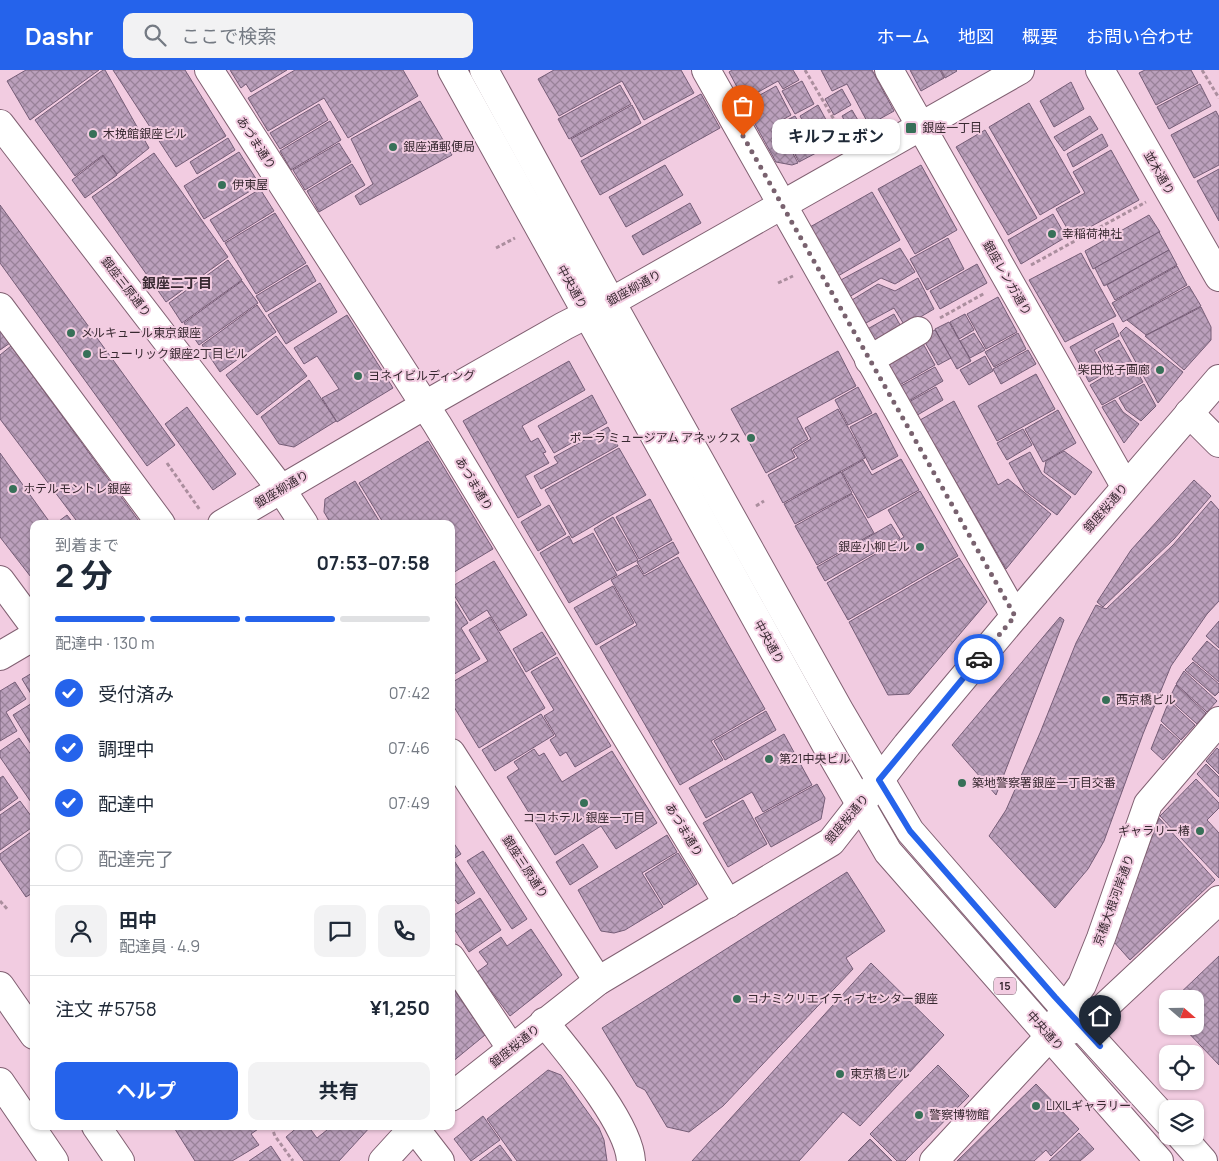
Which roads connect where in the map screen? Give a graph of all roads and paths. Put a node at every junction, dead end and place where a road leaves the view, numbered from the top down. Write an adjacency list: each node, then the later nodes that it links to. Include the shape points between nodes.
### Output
1 (209, 70): 29 (main road, あづま通り)
2 (452, 70): 25 (main road, 中央通り / 15)
3 (484, 70): 23 (main road, 15)
4 (706, 70): 15 (main road)
5 (805, 70): 13 (path)
6 (889, 70): 12 (main road, 銀座レンガ通り)
7 (1020, 70): 12 (main road, 銀座柳通り)
8 (1100, 70): 20 (main road, 並木通り)
9 (1202, 70): 10 (path)
10 (1219, 98)
11 (0, 124): 34 (main road, 銀座三原通り)
12 (921, 126): 15 (main road, 銀座柳通り); 33 (main road, 銀座レンガ通り)
13 (848, 144)
14 (1151, 199): 18 (path)
15 (782, 206): 23 (main road, 銀座柳通り); 27 (main road)
16 (517, 236): 17 (path)
17 (496, 248)
18 (1023, 269)
19 (799, 272): 21 (path)
20 (1219, 277)
21 (778, 283)
22 (987, 292): 26 (path)
23 (611, 302): 25 (main road, 銀座柳通り); 47 (main road, 15)
24 (0, 307): 38 (main road)
25 (586, 314): 29 (main road, 銀座柳通り); 48 (main road, 中央通り / 15)
26 (918, 331): 27 (main road)
27 (869, 360): 41 (main road)
28 (1219, 378): 30 (main road, 銀座桜通り)
29 (424, 405): 34 (main road, 銀座柳通り); 51 (main road, あづま通り)
30 (1189, 413): 31 (main road); 33 (main road, 銀座桜通り)
31 (1219, 443)
32 (167, 463): 37 (path)
33 (1125, 486): 41 (main road, 銀座桜通り)
34 (282, 488): 37 (main road, 銀座柳通り); 39 (main road, 銀座三原通り)
35 (764, 501): 36 (path)
36 (756, 506)
37 (211, 517)
38 (157, 520)
39 (302, 520)
40 (0, 580): 42 (main road)
41 (1015, 616): 47 (main road, 銀座桜通り)
42 (30, 621)
43 (30, 638): 44 (main road)
44 (0, 656)
45 (1219, 721): 53 (main road, 京橋大根河岸通り, via 1148,804)
46 (455, 758): 56 (main road, 銀座三原通り)
47 (879, 780): 48 (main road, 銀座桜通り); 58 (main road, 15, via 910,831)
48 (860, 805): 51 (main road, 銀座桜通り, via 831,842); 61 (main road, 中央通り / 15, via 888,852)
49 (1219, 900): 55 (main road)
50 (0, 901): 52 (path)
51 (728, 904): 56 (main road, 銀座桜通り)
52 (8, 910)
53 (1101, 938): 55 (main road, via 1104,964 1110,975 1121,979); 58 (main road, 京橋大根河岸通り, via 1082,986)
54 (455, 964): 62 (main road)
55 (1137, 975): 58 (main road)
56 (598, 981): 59 (main road, 銀座桜通り)
57 (0, 986): 60 (main road)
58 (1074, 1018): 61 (main road, 京橋大根河岸通り); 65 (main road, 15)
59 (544, 1022): 62 (main road, 銀座桜通り); 76 (main road, via 621,1127)
60 (30, 1029)
61 (1049, 1037): 77 (main road, 京橋大根河岸通り); 78 (main road, 中央通り / 15)
62 (511, 1048): 63 (main road, 銀座桜通り)
63 (455, 1094)
64 (5, 1099): 71 (main road)
65 (1159, 1112)
66 (99, 1130): 72 (main road)
67 (272, 1130): 73 (path)
68 (411, 1130): 74 (main road)
69 (416, 1130): 75 (main road)
70 (1188, 1145): 79 (main road)
71 (54, 1161)
72 (120, 1161)
73 (293, 1161)
74 (383, 1161)
75 (440, 1161)
76 (631, 1161)
77 (934, 1161)
78 (1159, 1161)
79 (1203, 1161)

